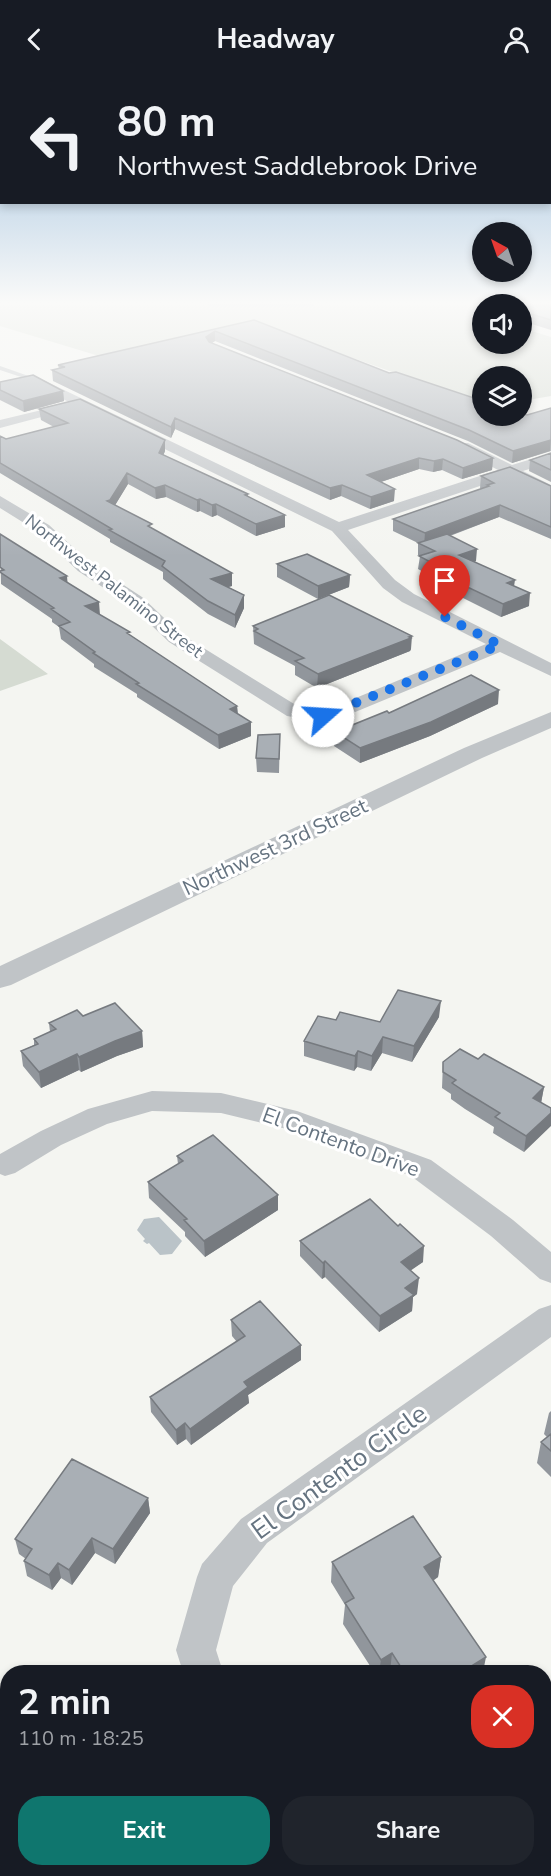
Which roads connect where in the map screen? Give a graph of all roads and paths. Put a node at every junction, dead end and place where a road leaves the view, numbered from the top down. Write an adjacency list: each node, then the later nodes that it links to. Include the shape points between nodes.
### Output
1 (53, 389): 2 (street)
2 (82, 403): 3 (street); 9 (street)
3 (0, 424)
4 (452, 442): 6 (street)
5 (551, 457): 6 (street)
6 (511, 470): 7 (street); 9 (street)
7 (551, 491)
8 (0, 501): 10 (street, Northwest Palamino Street, via 44,528 84,567 136,601 175,638 294,712 323,716)
9 (338, 528): 10 (street, via 389,584)
10 (500, 645): 11 (street)
11 (551, 670)
12 (551, 719): 13 (street, Northwest 3rd Street)
13 (0, 978)
14 (5, 1165): 15 (street, El Contento Drive, via 98,1116 152,1101 221,1103 297,1121 421,1168)
15 (551, 1270)
16 (551, 1319): 17 (street, El Contento Circle, via 254,1531 216,1577 196,1650)
17 (201, 1665)

